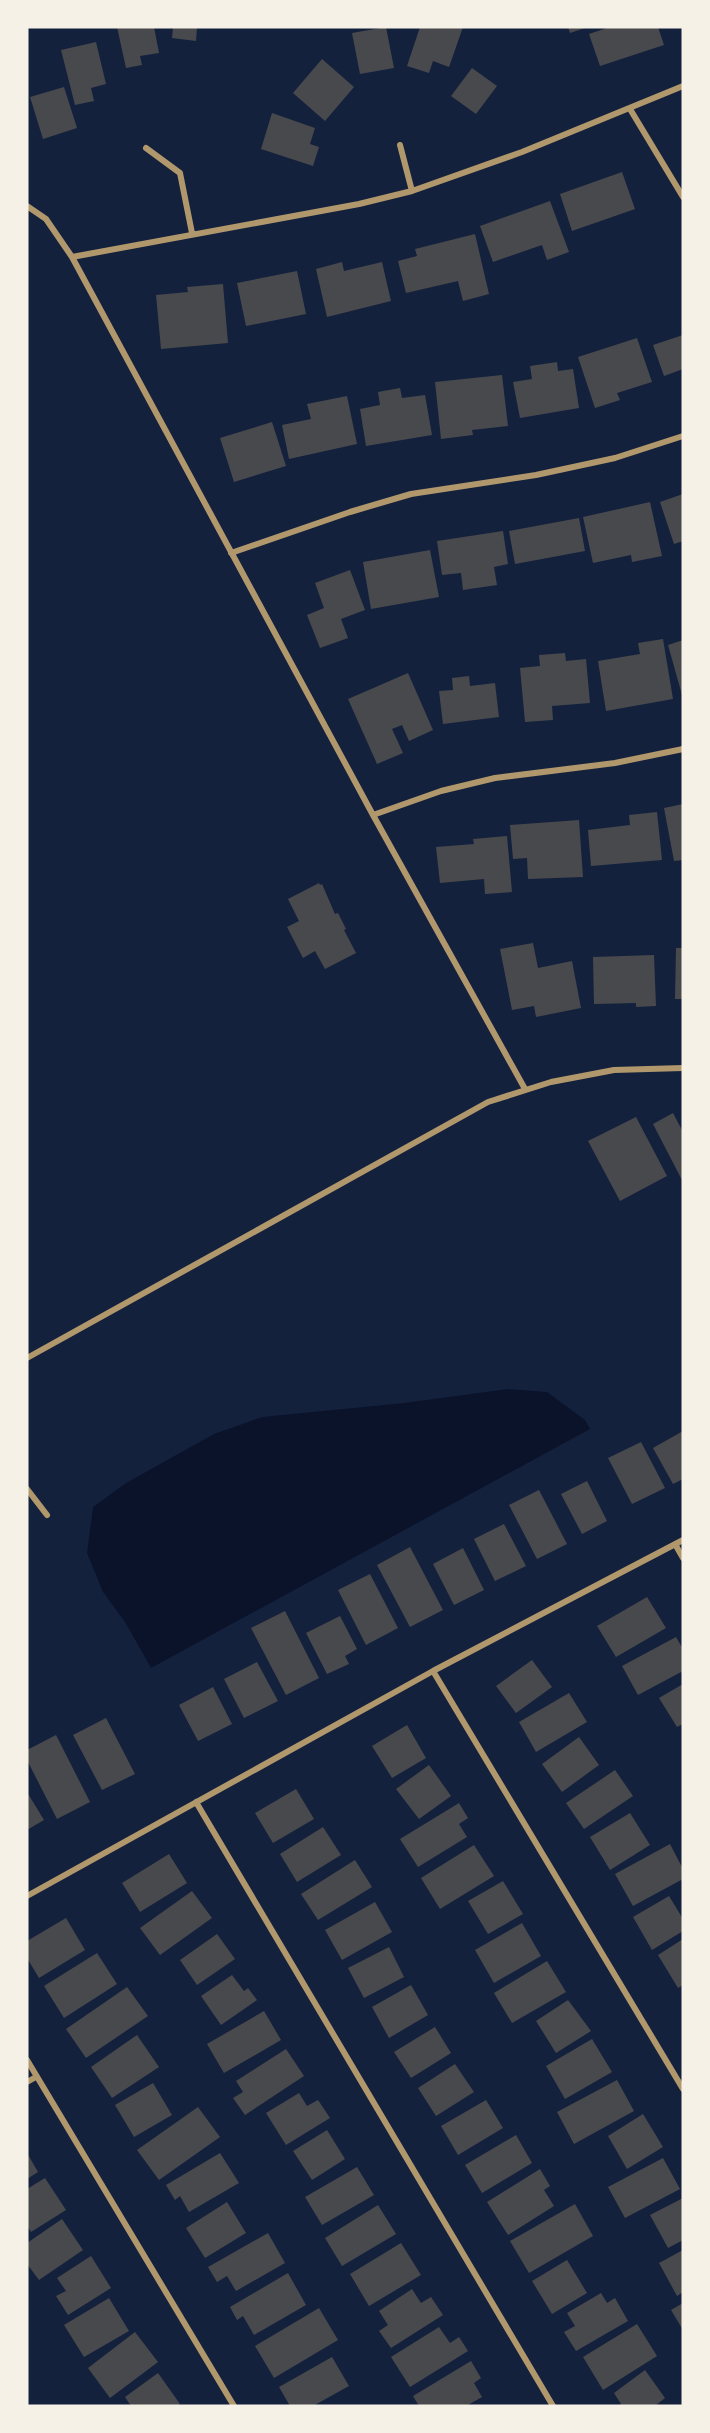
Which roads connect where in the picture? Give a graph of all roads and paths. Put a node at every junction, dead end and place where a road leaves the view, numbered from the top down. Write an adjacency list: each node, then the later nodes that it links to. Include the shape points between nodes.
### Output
1 (683, 86): 2 (street)
2 (630, 109): 5 (street); 6 (street)
3 (400, 145): 5 (street)
4 (146, 148): 8 (street, via 180,173)
5 (412, 191): 8 (street)
6 (683, 197)
7 (27, 206): 9 (street, via 46,219)
8 (192, 233): 9 (street)
9 (72, 257): 11 (street)
10 (683, 436): 11 (street, via 615,458 536,475 411,494)
11 (231, 553): 13 (street)
12 (683, 749): 13 (street, via 615,763 495,778 441,790)
13 (373, 815): 15 (street)
14 (683, 1068): 15 (street, via 614,1070)
15 (525, 1089): 16 (street, via 488,1102)
16 (27, 1358)
17 (27, 1489): 18 (street)
18 (47, 1515)
19 (683, 1540): 20 (street)
20 (675, 1544): 21 (street); 22 (street)
21 (683, 1557)
22 (433, 1671): 23 (street); 28 (street)
23 (196, 1802): 24 (street); 30 (street)
24 (27, 1896)
25 (27, 2060): 26 (street)
26 (36, 2077): 27 (street); 29 (street)
27 (27, 2082)
28 (683, 2089)
29 (234, 2406)
30 (553, 2406)

